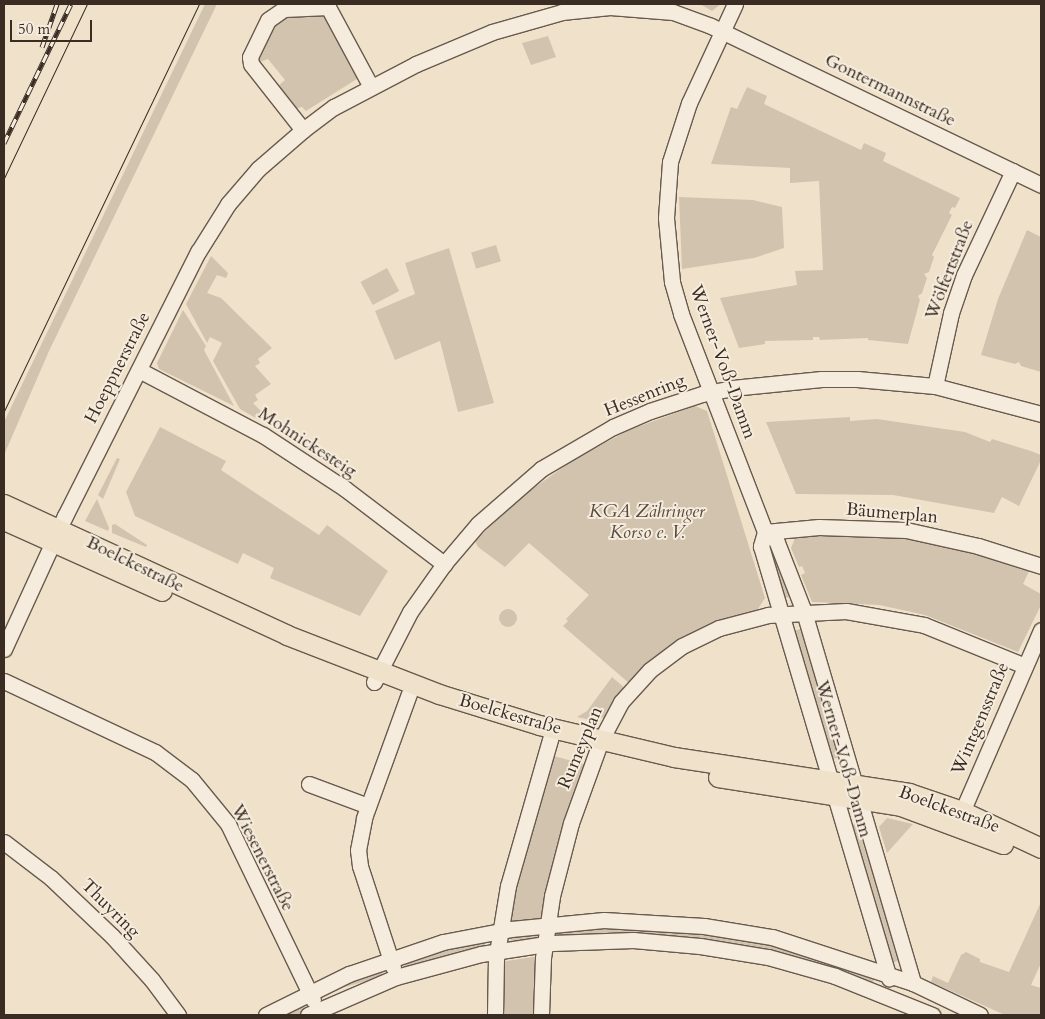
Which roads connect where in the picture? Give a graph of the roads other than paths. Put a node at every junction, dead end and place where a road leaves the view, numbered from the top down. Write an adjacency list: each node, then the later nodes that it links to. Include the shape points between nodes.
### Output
1 (735, 4): 3 (street, Werner-Voß-Damm)
2 (560, 8): 3 (street, Hoeppnerstraße, via 652,9 688,16); 4 (street, Hoeppnerstraße, via 492,32)
3 (722, 31): 6 (street, Gontermannstraße); 10 (street, Werner-Voß-Damm, via 679,127 670,162 666,201 667,244 675,296)
4 (371, 87): 5 (street, Hoeppnerstraße); 5 (street, via 328,7 284,9 268,20 250,57 251,64)
5 (303, 130): 8 (street, Hoeppnerstraße, via 258,169 224,210 198,252)
6 (1013, 171): 7 (street, Gontermannstraße); 9 (street, Wölfertstraße, via 964,275 951,314)
7 (1041, 185)
8 (138, 370): 15 (street, Hoeppnerstraße); 16 (street, Mohnickesteig, via 263,435 344,488)
9 (935, 386): 10 (street, Hessenring, via 822,379); 11 (street, Hessenring)
10 (712, 392): 14 (street, Werner-Voß-Damm); 16 (street, Hessenring, via 650,411 614,427 541,469 478,524)
11 (1041, 414)
12 (4, 504): 15 (main road, Boelckestraße)
13 (4, 520): 15 (main road, Boelckestraße)
14 (765, 532): 17 (street, Bäumerplan, via 819,527 906,530 978,546); 18 (street, Werner-Voß-Damm, via 776,540); 19 (street, Werner-Voß-Damm, via 761,546)
15 (56, 535): 21 (street, Hoeppnerstraße); 23 (main road, Boelckestraße)
16 (444, 564): 23 (street, Hessenring, via 410,612)
17 (1041, 566)
18 (804, 612): 19 (street, Rumeyplan); 22 (street, via 846,611 911,621 961,638); 30 (street, Werner-Voß-Damm)
19 (781, 613): 27 (street, Rumeyplan, via 719,628 682,646 650,670 621,702); 29 (street, Werner-Voß-Damm)
20 (1041, 630): 22 (street, Wintgensstraße)
21 (4, 649)
22 (1025, 666): 32 (street, Wintgensstraße)
23 (376, 677): 25 (main road, Boelckestraße); 26 (main road, Boelckestraße)
24 (4, 680): 43 (street, Wiesenerstraße, via 155,752 192,780 228,824)
25 (409, 694): 26 (main road, Boelckestraße); 31 (street)
26 (552, 733): 27 (main road, Boelckestraße); 37 (street, Rumeyplan, via 515,854)
27 (599, 745): 29 (main road, Boelckestraße, via 752,776); 36 (street, Rumeyplan, via 566,840)
28 (309, 784): 31 (street)
29 (832, 788): 30 (main road, Boelckestraße); 41 (street, Werner-Voß-Damm)
30 (856, 791): 32 (main road, Boelckestraße, via 913,809); 44 (street, Werner-Voß-Damm)
31 (368, 806): 40 (street, via 358,850 360,866)
32 (959, 818): 34 (main road, Boelckestraße); 35 (main road, Boelckestraße)
33 (4, 842): 47 (street, Thuyring, via 51,878 112,936)
34 (1041, 848)
35 (1041, 860)
36 (548, 924): 37 (street); 38 (street, Rumeyplan); 41 (street, via 614,920 704,926 807,946)
37 (500, 930): 39 (street, Rumeyplan); 40 (street)
38 (545, 944): 39 (street); 44 (street, via 633,940 739,951); 50 (street, Rumeyplan)
39 (497, 951): 42 (street); 49 (street, Rumeyplan)
40 (390, 958): 42 (street); 43 (street)
41 (886, 973): 44 (street)
42 (396, 977): 46 (street)
43 (309, 991): 46 (street, Wiesenerstraße); 48 (street)
44 (900, 991): 45 (street); 51 (street, via 918,1008)
45 (954, 1010): 52 (street)
46 (315, 1013)
47 (178, 1015)
48 (266, 1015)
49 (495, 1015)
50 (541, 1015)
51 (932, 1015)
52 (980, 1015)

